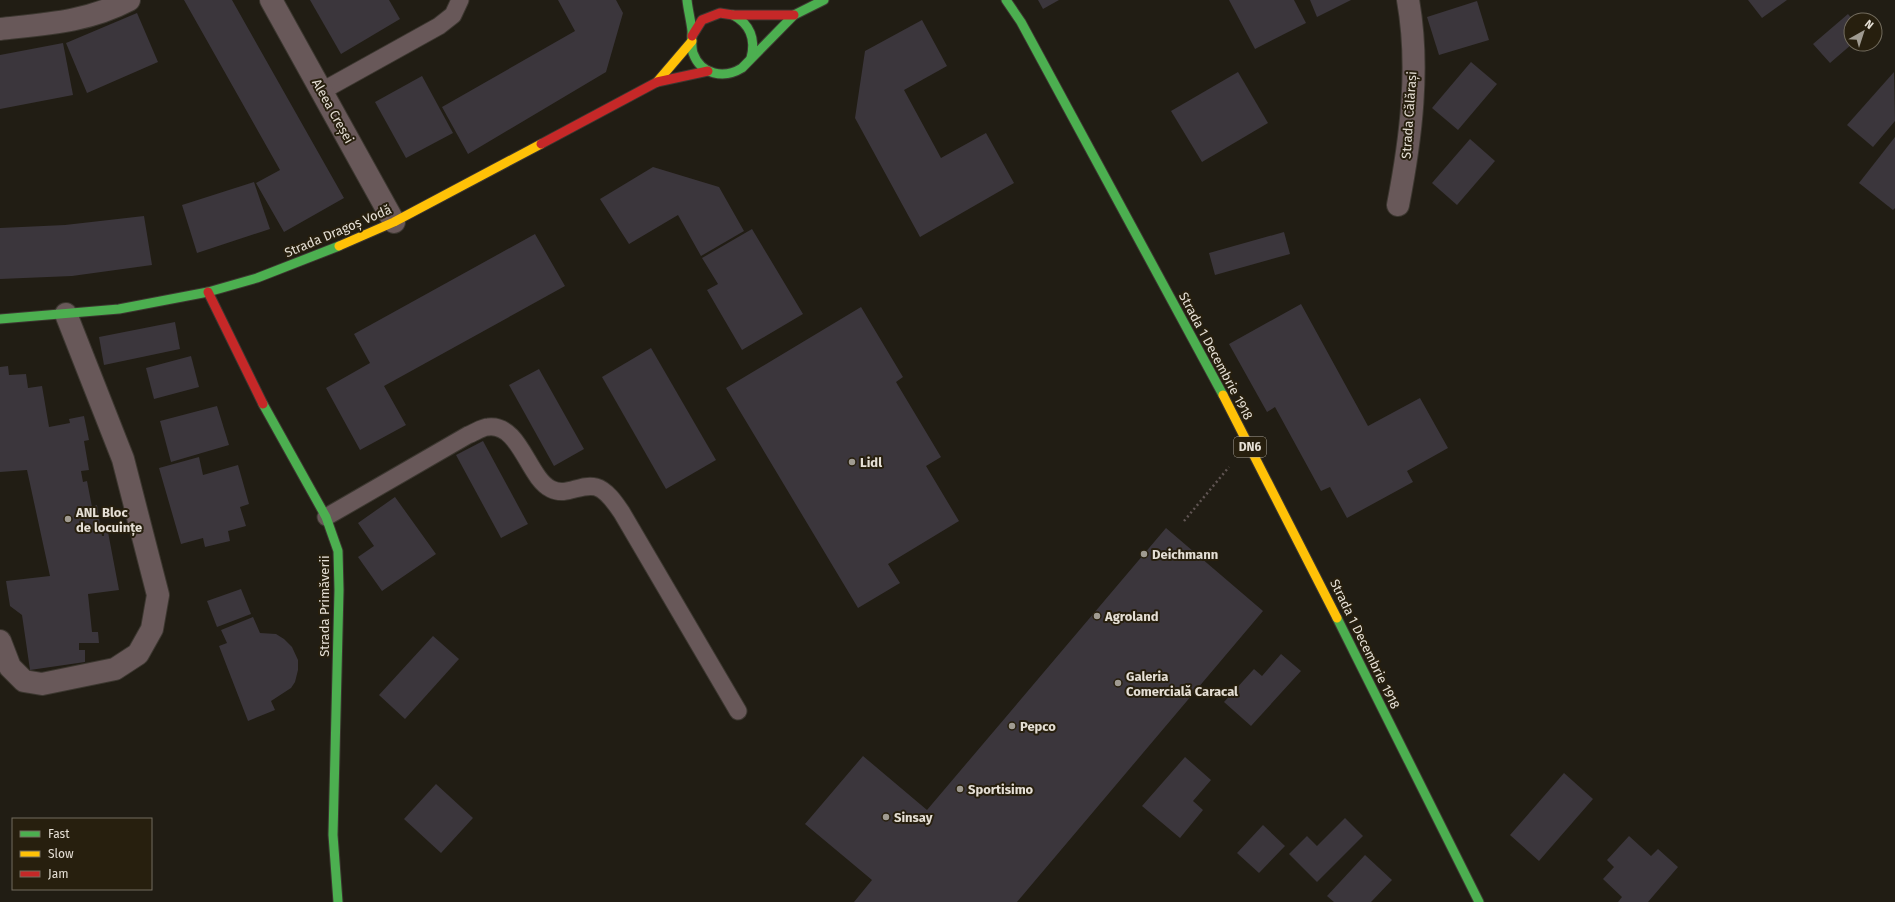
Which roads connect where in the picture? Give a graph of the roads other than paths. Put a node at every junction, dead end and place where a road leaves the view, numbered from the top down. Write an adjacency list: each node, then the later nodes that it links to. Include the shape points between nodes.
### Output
1 (129, 0): 11 (street, via 113,8 71,21)
2 (271, 0): 16 (street, Aleea Creșei)
3 (460, 0): 16 (lane, via 453,15 439,26)
4 (687, 0): 12 (street)
5 (824, 0): 10 (street)
6 (1006, 0): 26 (street, Strada 1 Decembrie 1918 / DN6, via 1021,22 1198,348 1293,530)
7 (1408, 0): 17 (street, Strada Călărași, via 1414,80)
8 (716, 4): 9 (street)
9 (729, 14): 10 (street); 12 (street, via 720,13 702,20 696,27); 13 (street, via 747,24 752,32 754,43)
10 (794, 15): 13 (street)
11 (0, 29)
12 (692, 39): 14 (street, via 694,56); 15 (street)
13 (751, 58): 14 (street, via 736,73 721,75)
14 (708, 71): 15 (street)
15 (657, 82): 18 (street, Strada Dragoș Vodă)
16 (322, 91): 18 (street, Aleea Creșei)
17 (1398, 205)
18 (394, 222): 19 (street, Strada Dragoș Vodă, via 320,255 257,278)
19 (208, 292): 20 (street, Strada Dragoș Vodă, via 119,309); 22 (street, Strada Primăverii, via 269,417)
20 (66, 314): 21 (street, Strada Dragoș Vodă); 23 (street, via 124,460 158,595 152,629 138,654 115,669 42,684 24,681 10,667)
21 (0, 319)
22 (326, 517): 24 (lane, via 468,435 488,426 501,428 517,442 540,480 551,489 568,492 596,487 610,497 622,513); 25 (street, Strada Primăverii, via 338,551 332,834)
23 (0, 641)
24 (738, 712)
25 (338, 902)
26 (1479, 902)

